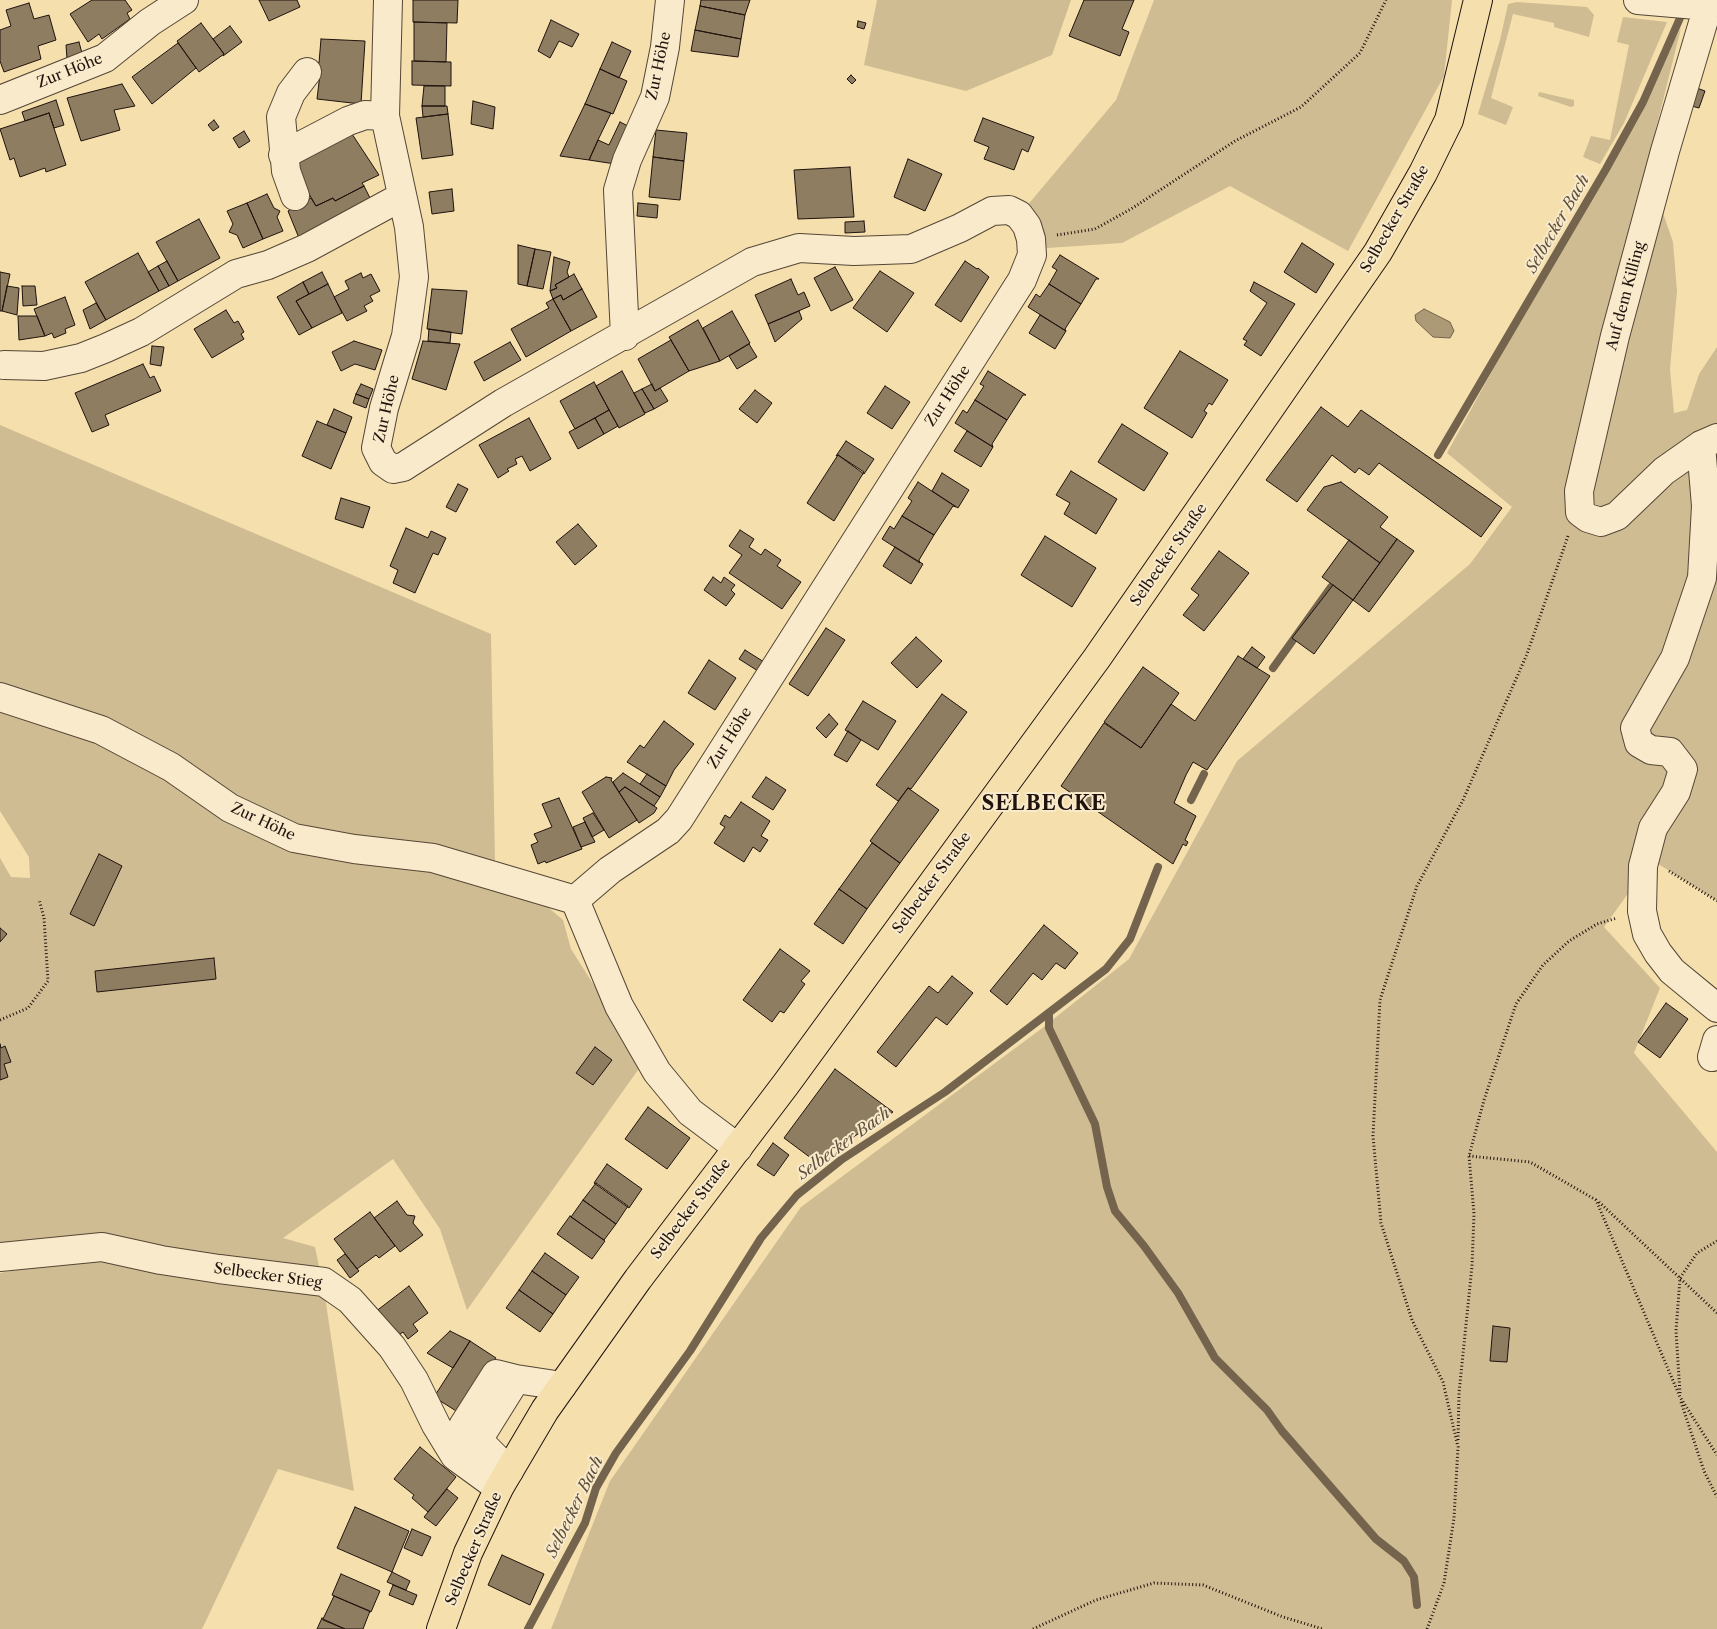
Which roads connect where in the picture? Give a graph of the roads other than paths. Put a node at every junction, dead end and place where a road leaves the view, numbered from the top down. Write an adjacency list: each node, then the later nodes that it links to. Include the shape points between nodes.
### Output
1 (184, 0): 8 (street, Zur Höhe, via 105,58)
2 (388, 0): 9 (street, Zur Höhe)
3 (670, 0): 13 (street, Zur Höhe, via 655,97 627,160 618,190)
4 (1478, 0): 19 (main road, Selbecker Straße, via 1449,120 1424,173 1378,252 1096,658)
5 (1638, 0): 6 (street, Auf dem Killing)
6 (1697, 4): 15 (street, Auf dem Killing, via 1665,151 1615,336 1579,491 1580,512 1601,522 1617,516 1664,471)
7 (307, 72): 10 (street, via 291,93 281,117)
8 (0, 100)
9 (385, 116): 10 (street, via 364,115 348,121); 12 (street, Zur Höhe)
10 (283, 155): 11 (street)
11 (295, 196)
12 (401, 198): 13 (street, Zur Höhe, via 409,227 414,277 406,336 384,408 376,448 382,462 393,468 403,467 503,403); 14 (street, via 307,248 268,265 236,274 141,332 106,348 81,358 44,366)
13 (625, 336): 17 (street, Zur Höhe, via 752,262 799,248 854,251 911,249 992,211 1008,210 1019,215 1031,239 1032,255 1022,280 679,819 668,831 610,870)
14 (4, 365)
15 (1709, 441): 18 (street, via 1702,578 1675,658 1635,728 1640,743 1651,750 1670,752 1683,768 1676,792 1652,828 1643,866 1642,911 1647,934 1672,971)
16 (0, 697): 17 (street, Zur Höhe, via 101,730 171,767 230,808 294,838 433,858)
17 (575, 900): 19 (street, via 619,1006 657,1072 690,1112)
18 (1717, 1008)
19 (738, 1148): 21 (main road, Selbecker Straße, via 638,1279)
20 (0, 1258): 22 (street, Selbecker Stieg, via 102,1246 161,1260 324,1282 350,1300 392,1347 414,1380 455,1456)
21 (562, 1386): 22 (main road, Selbecker Straße); 22 (street, via 516,1379 478,1440)
22 (504, 1479): 23 (main road, Selbecker Straße, via 468,1553)
23 (441, 1629)

